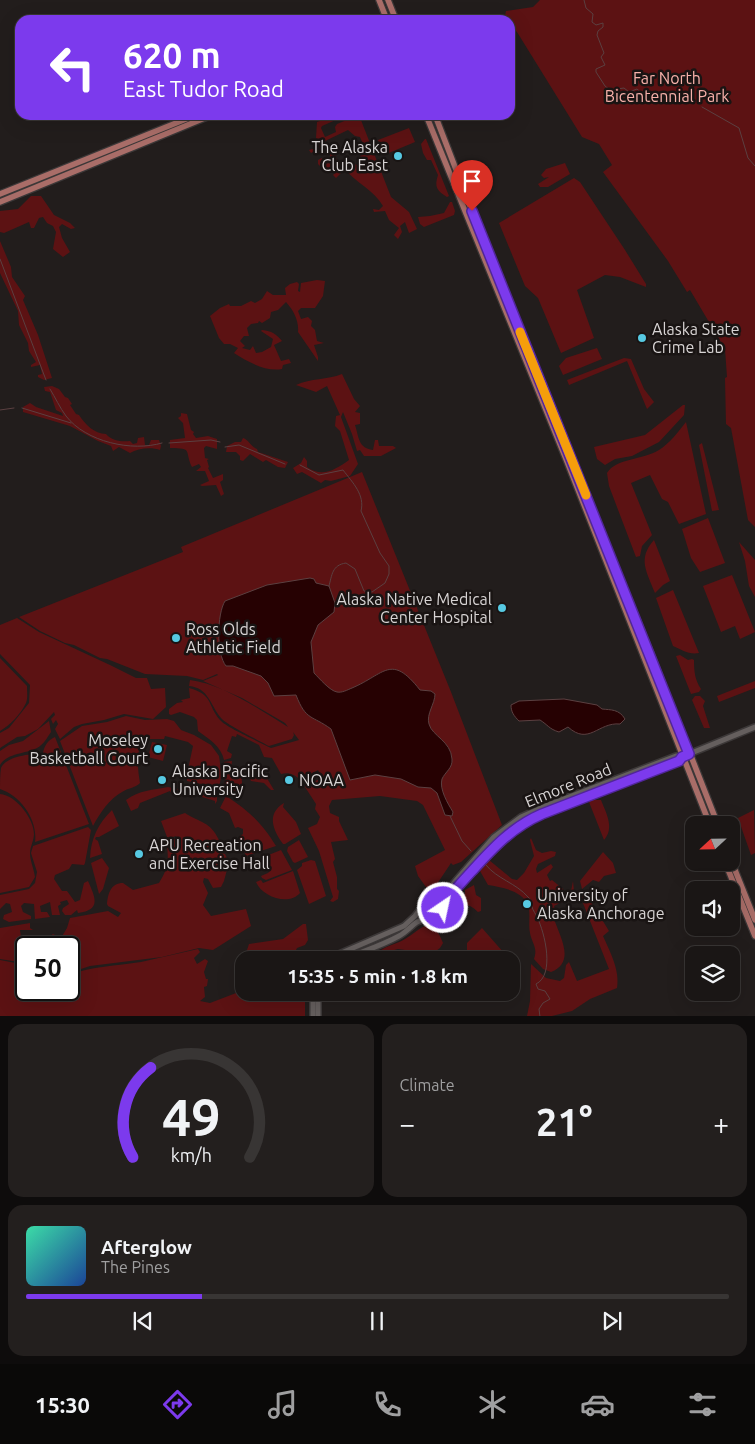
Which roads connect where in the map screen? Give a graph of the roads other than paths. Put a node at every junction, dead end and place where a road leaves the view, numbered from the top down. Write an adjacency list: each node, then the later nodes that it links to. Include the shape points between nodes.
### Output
1 (379, 0): 3 (main road)
2 (388, 0): 4 (main road)
3 (385, 15)
4 (394, 15)
5 (184, 120): 9 (main road)
6 (200, 120): 10 (main road)
7 (428, 120): 13 (main road, via 566,459)
8 (437, 120): 12 (main road)
9 (0, 194)
10 (0, 202)
11 (755, 727): 12 (main road, Elmore Road)
12 (689, 754): 13 (main road, Elmore Road); 15 (main road)
13 (682, 757): 14 (main road); 18 (main road, Elmore Road, via 676,756 521,817 494,837 446,892); 20 (main road, Elmore Road, via 679,761 542,814 518,827 492,849)
14 (706, 816)
15 (714, 816)
16 (729, 871): 23 (main road)
17 (735, 871): 22 (main road)
18 (434, 899): 19 (main road, via 427,900); 20 (main road)
19 (423, 906): 21 (main road, via 423,913); 24 (main road, via 404,926)
20 (443, 908): 21 (main road, via 439,917)
21 (429, 919): 25 (main road, via 417,922 396,938)
22 (755, 920)
23 (755, 936)
24 (346, 951)
25 (364, 951)
26 (313, 1001): 28 (main road)
27 (318, 1001): 29 (main road)
28 (313, 1016)
29 (318, 1016)

